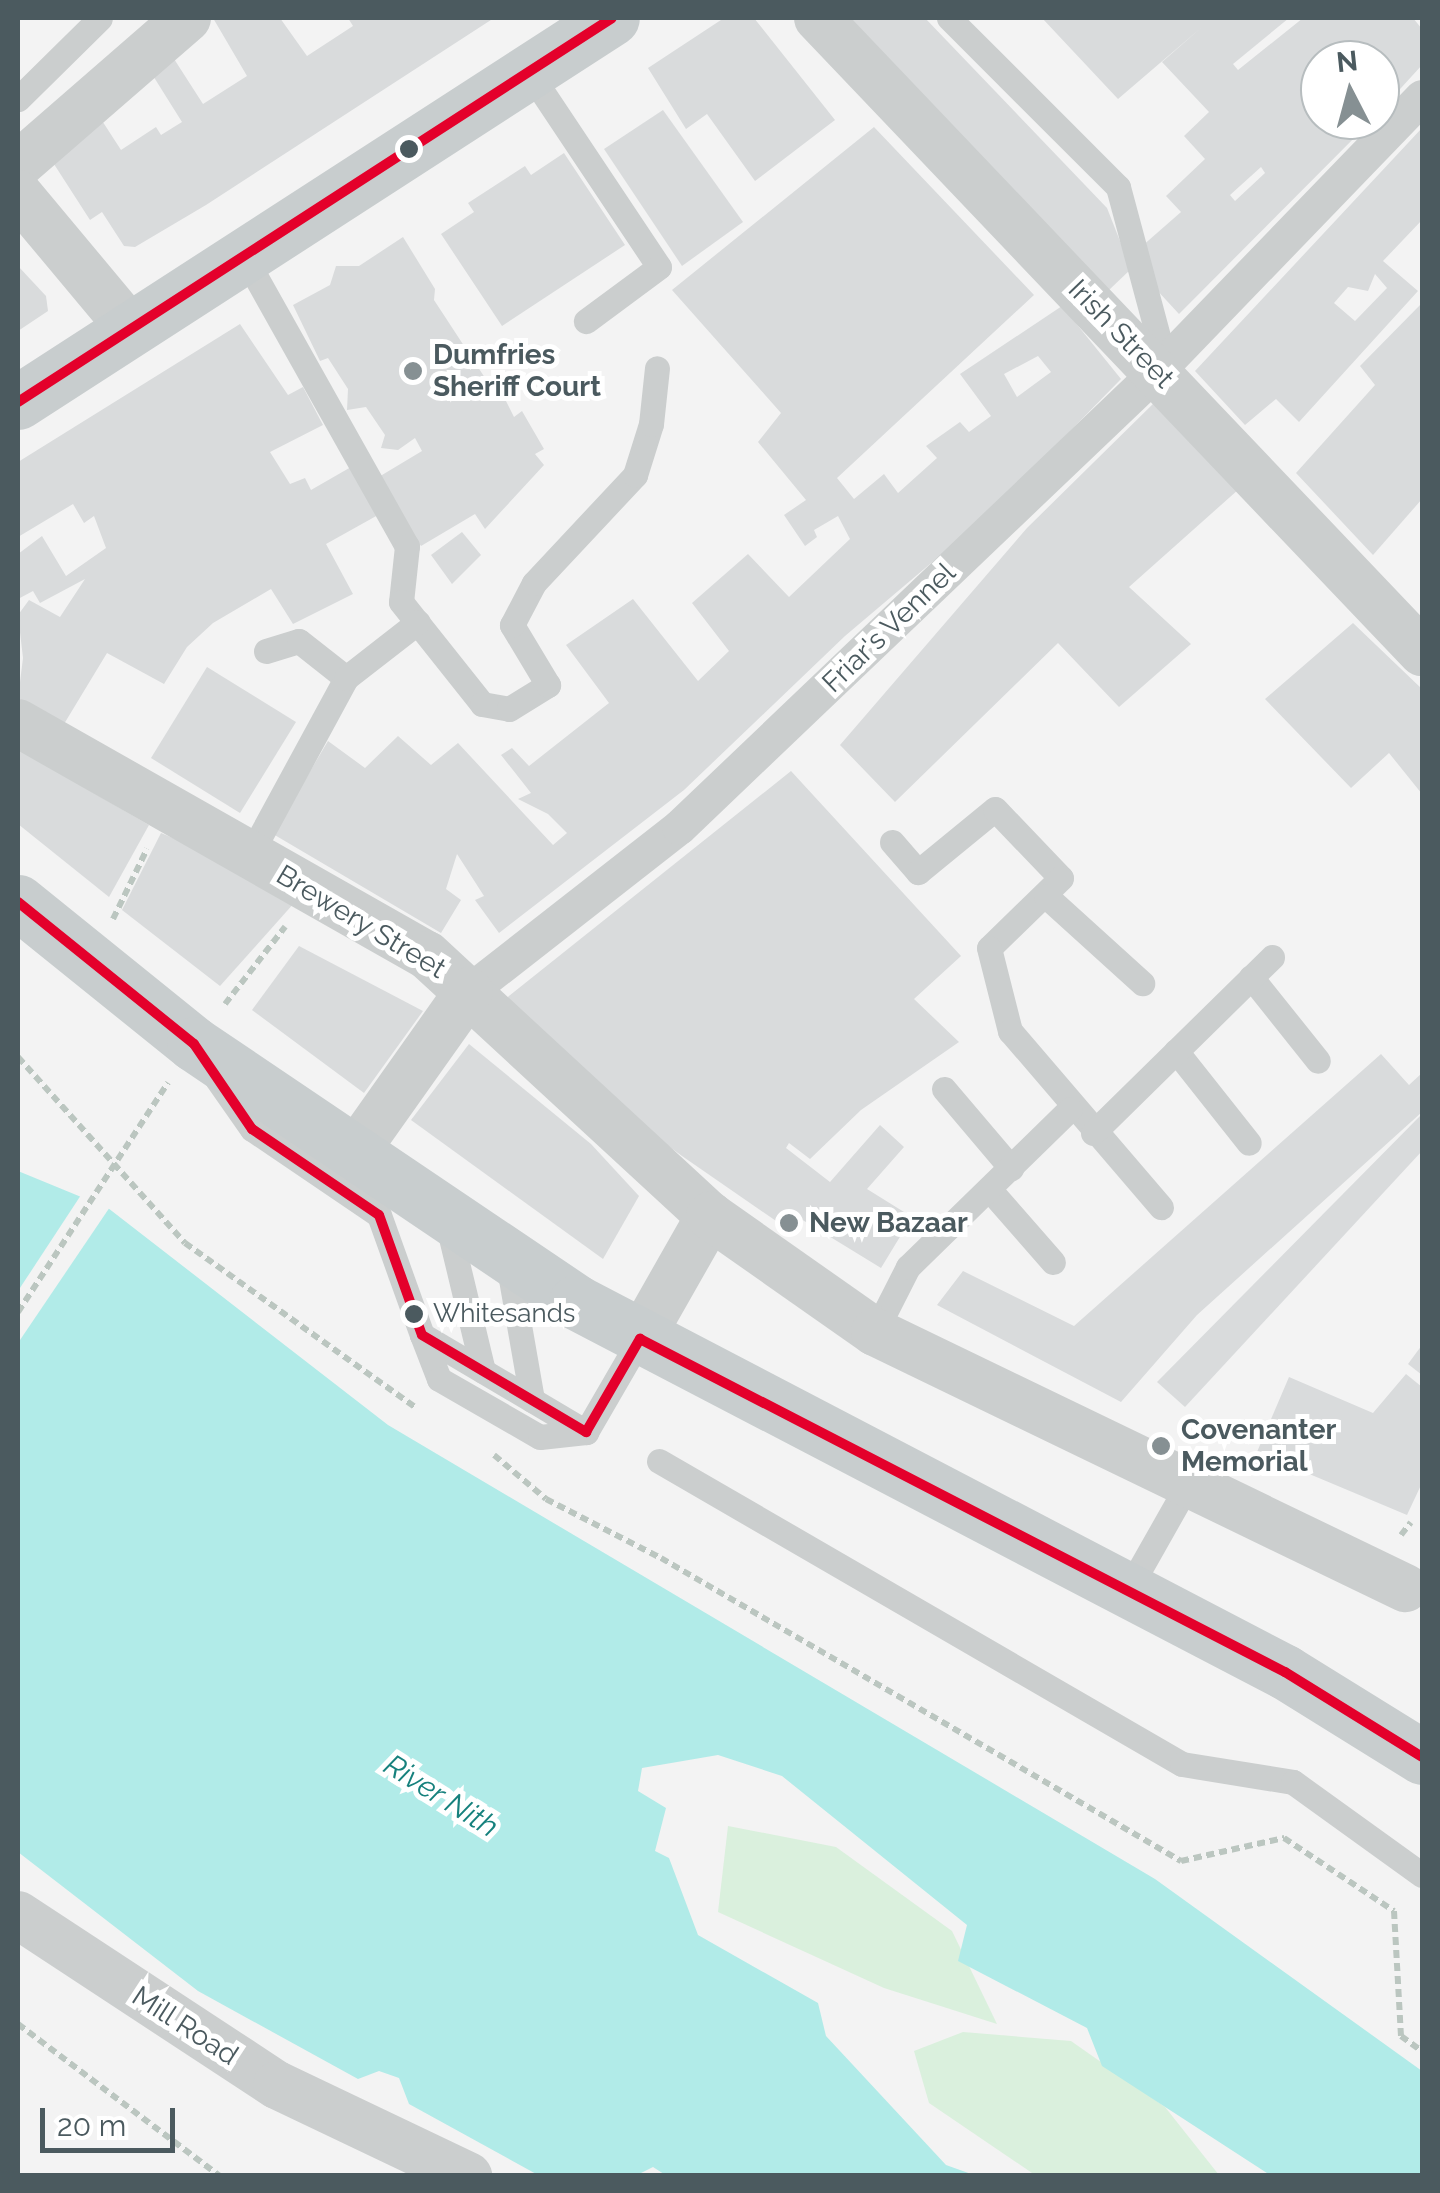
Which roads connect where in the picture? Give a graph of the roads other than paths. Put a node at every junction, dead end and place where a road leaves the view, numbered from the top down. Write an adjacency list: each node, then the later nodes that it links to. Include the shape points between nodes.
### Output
1 (100, 18): 8 (lane)
2 (187, 18): 9 (street)
3 (612, 18): 6 (main road)
4 (818, 18): 15 (street, Irish Street)
5 (950, 18): 15 (lane, via 1118,186 1160,340)
6 (529, 72): 11 (main road); 12 (lane, via 658,267)
7 (1422, 97): 15 (street, Friar's Vennel)
8 (18, 100)
9 (18, 165)
10 (18, 194): 13 (street)
11 (244, 256): 13 (main road); 17 (lane, via 407,546 401,602)
12 (586, 320)
13 (132, 329): 16 (main road)
14 (657, 368): 17 (lane, via 651,424 635,476 534,583 512,625 548,685 509,709 482,704)
15 (1158, 371): 19 (street, Irish Street); 29 (street, Friar's Vennel, via 679,827)
16 (18, 402)
17 (418, 622): 20 (lane)
18 (266, 651): 20 (lane, via 299,641)
19 (1422, 652)
20 (346, 678): 23 (lane)
21 (18, 722): 23 (street, Brewery Street)
22 (892, 842): 24 (lane, via 918,872 994,808 1061,878)
23 (250, 855): 29 (street, Brewery Street, via 427,956)
24 (1046, 896): 28 (lane); 34 (lane, via 989,948 1010,1031)
25 (18, 902): 30 (main road)
26 (1272, 957): 27 (lane)
27 (1251, 977): 31 (lane); 32 (lane)
28 (1142, 983)
29 (469, 991): 37 (street, Friar's Vennel); 42 (street, Brewery Street)
30 (194, 1044): 37 (main road); 41 (lane, via 252,1130)
31 (1176, 1051): 35 (lane); 36 (lane)
32 (1318, 1061)
33 (944, 1089): 38 (lane)
34 (1070, 1108): 35 (lane); 38 (lane)
35 (1093, 1133): 40 (lane)
36 (1248, 1143)
37 (356, 1152): 41 (lane); 43 (main road)
38 (1010, 1168): 39 (lane)
39 (989, 1189): 45 (lane); 46 (lane, via 908,1268)
40 (1161, 1207)
41 (378, 1215): 47 (lane)
42 (710, 1216): 46 (street, Brewery Street); 48 (street)
43 (447, 1218): 44 (main road); 49 (lane)
44 (508, 1259): 48 (main road); 50 (lane)
45 (1053, 1262)
46 (875, 1332): 53 (street, Brewery Street)
47 (422, 1335): 49 (lane); 51 (lane, via 440,1379 540,1437)
48 (640, 1339): 51 (lane); 55 (main road)
49 (484, 1371): 50 (lane)
50 (532, 1400): 51 (lane)
51 (586, 1432)
52 (659, 1461): 57 (lane, via 1182,1764 1293,1782)
53 (1189, 1482): 54 (street, Brewery Street); 55 (lane)
54 (1405, 1588)
55 (1128, 1590): 56 (main road, via 1286,1672)
56 (1422, 1756)
57 (1422, 1876)
58 (18, 1915): 59 (street, Mill Road, via 277,2086)
59 (468, 2176)

